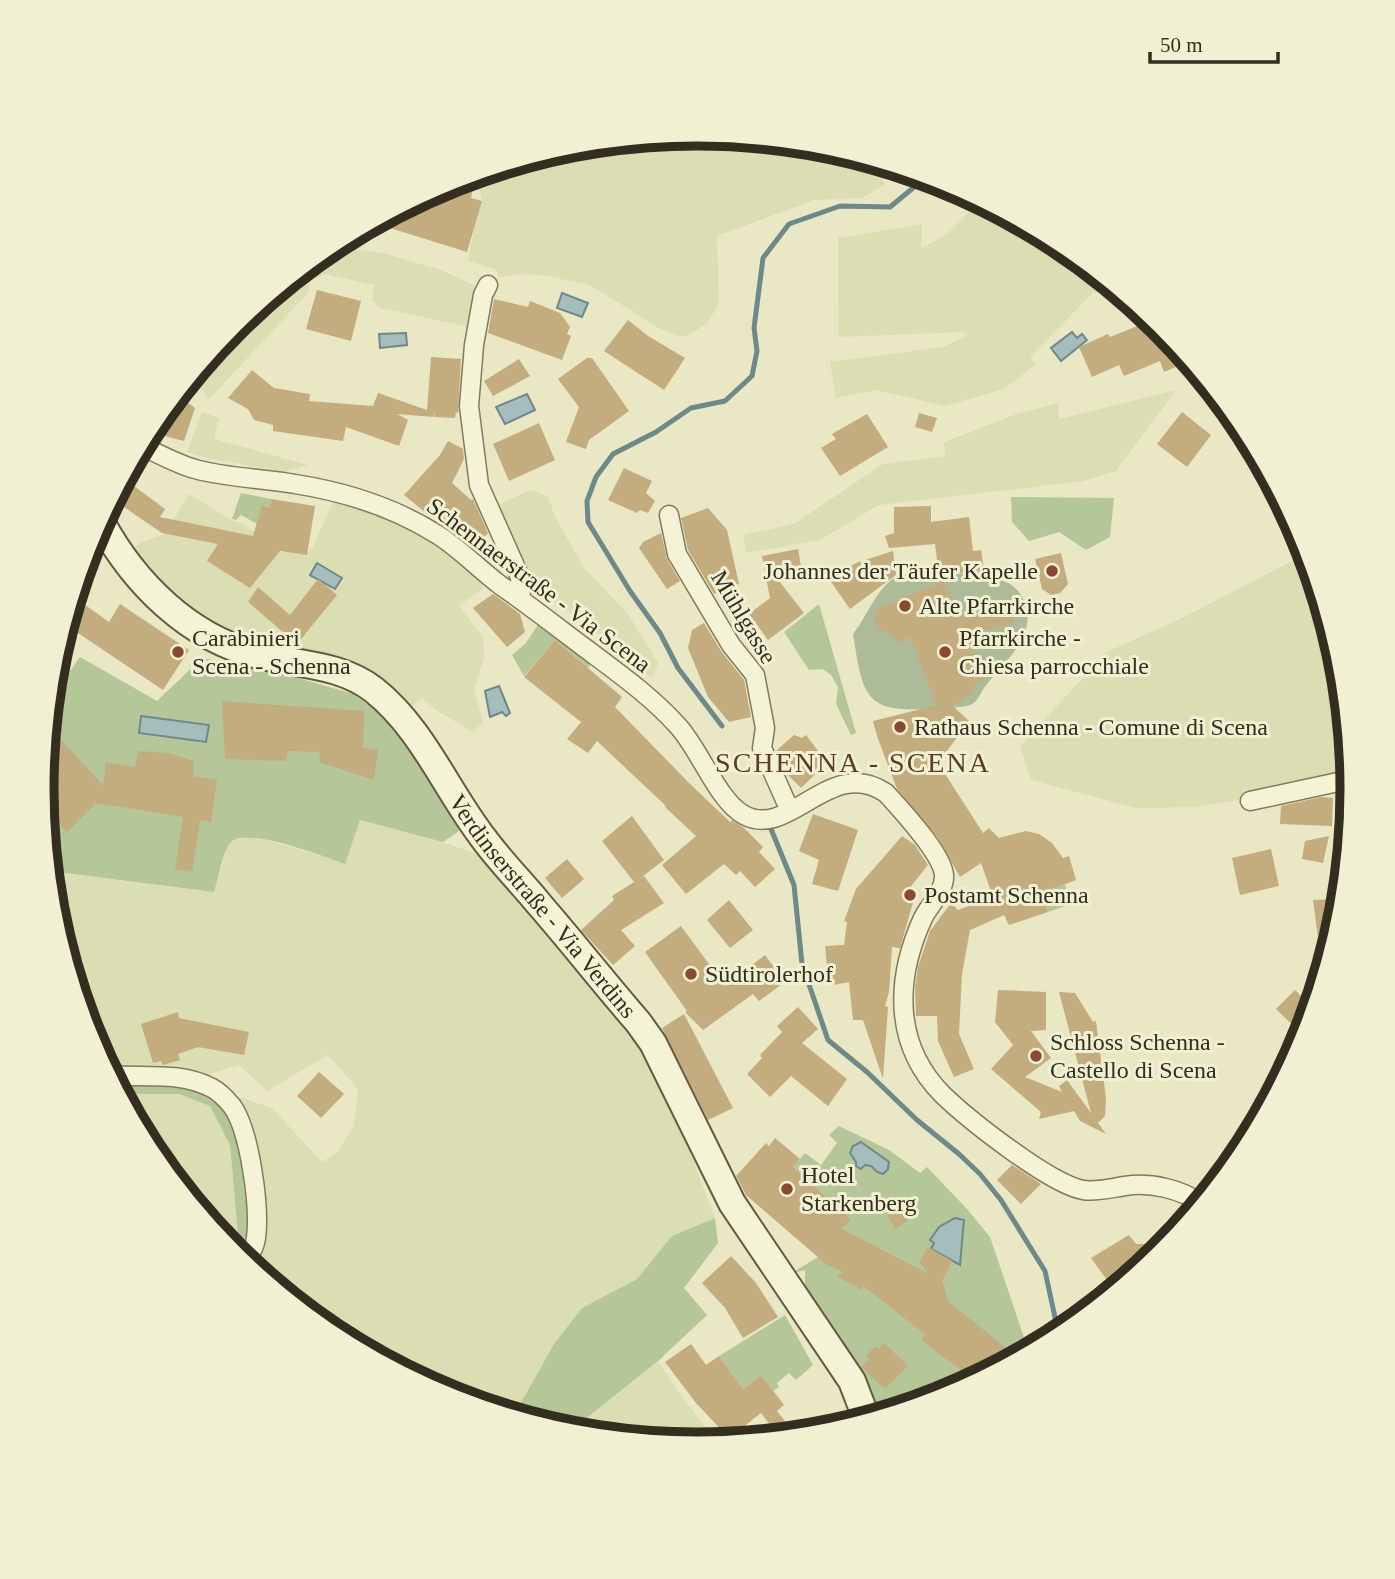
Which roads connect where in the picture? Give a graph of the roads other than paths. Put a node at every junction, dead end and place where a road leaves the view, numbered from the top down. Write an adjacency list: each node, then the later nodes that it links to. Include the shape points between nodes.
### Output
1 (488, 285): 5 (street, via 474,345 469,406 479,485 520,577)
2 (151, 450): 5 (street, Schennaerstraße - Via Scena, via 194,468 365,499 403,514)
3 (669, 515): 8 (street, Mühlgasse, via 677,554 731,645 755,675 765,728 764,752)
4 (108, 533): 12 (street, Verdinserstraße - Via Verdins, via 141,581 197,629 258,655 338,671 372,688 400,713 484,840 653,1043 732,1203 852,1381)
5 (520, 599): 8 (street, Schennaerstraße - Via Scena, via 629,681 667,716 694,747 734,809 748,817)
6 (1341, 781): 7 (street)
7 (1250, 801)
8 (782, 814): 10 (street, via 845,783 876,786 934,853 944,878 916,935 904,991 911,1048 929,1080 946,1097 988,1133 1065,1184 1101,1191 1129,1185 1160,1187)
9 (122, 1075): 11 (street, via 186,1078 214,1089 232,1106 249,1153 256,1217 256,1240)
10 (1193, 1199)
11 (250, 1251)
12 (864, 1411)

